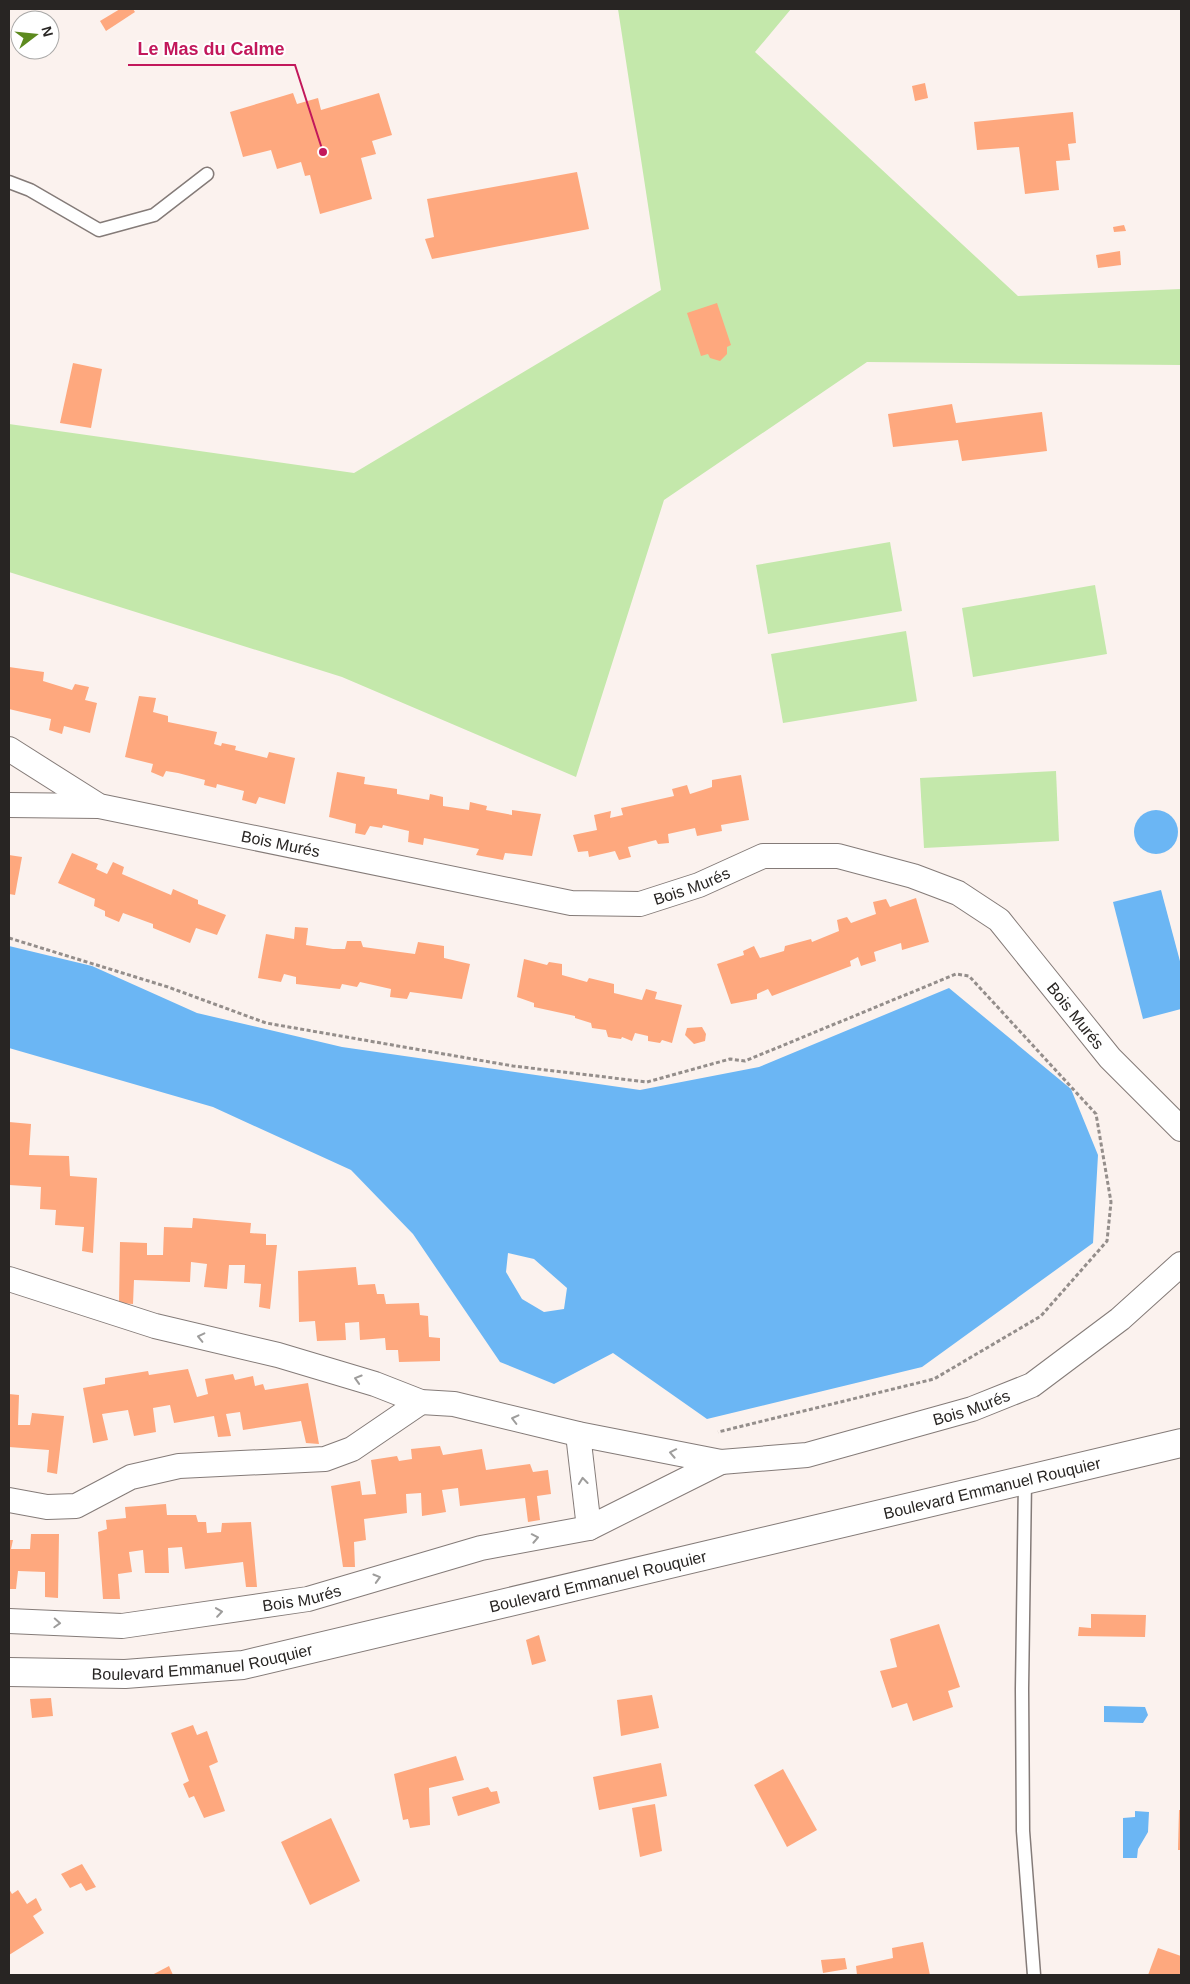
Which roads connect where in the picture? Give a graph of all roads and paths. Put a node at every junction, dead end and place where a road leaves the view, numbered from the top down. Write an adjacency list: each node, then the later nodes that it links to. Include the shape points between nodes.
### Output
1 (208, 174): 2 (lane, via 154,215 99,230 30,190)
2 (9, 182)
3 (9, 749): 5 (street, Bois Murés)
4 (9, 805): 5 (street, Bois Murés)
5 (99, 806): 7 (street, Bois Murés, via 571,903 640,904 699,885 763,856 838,856 913,876 958,893 999,920 1110,1058)
6 (9, 938): 11 (path, via 168,987 266,1023 513,1066 647,1082 730,1059 745,1061 956,974 969,976 1096,1114 1111,1202 1108,1241 1041,1316 934,1379)
7 (1181, 1129)
8 (1181, 1264): 14 (street, Bois Murés, via 1120,1319 1032,1385 972,1409 807,1455)
9 (9, 1279): 10 (street, Bois Murés, one-way to 9, via 375,1384 278,1355 155,1326)
10 (421, 1402): 12 (street, Bois Murés, one-way to 10, via 454,1404); 16 (street, via 352,1449 325,1459 179,1466 131,1477 76,1506 46,1507)
11 (714, 1432)
12 (578, 1434): 14 (street, Bois Murés, one-way to 12); 17 (street, one-way to 12)
13 (1181, 1443): 15 (street, Boulevard Emmanuel Rouquier)
14 (721, 1462): 17 (street, Bois Murés)
15 (1025, 1480): 19 (street, Boulevard Emmanuel Rouquier, via 243,1665 124,1674); 20 (lane, via 1023,1831)
16 (9, 1500)
17 (588, 1528): 18 (street, Bois Murés, one-way to 17, via 122,1626 308,1599 481,1548)
18 (9, 1620)
19 (9, 1672)
20 (1034, 1975)

